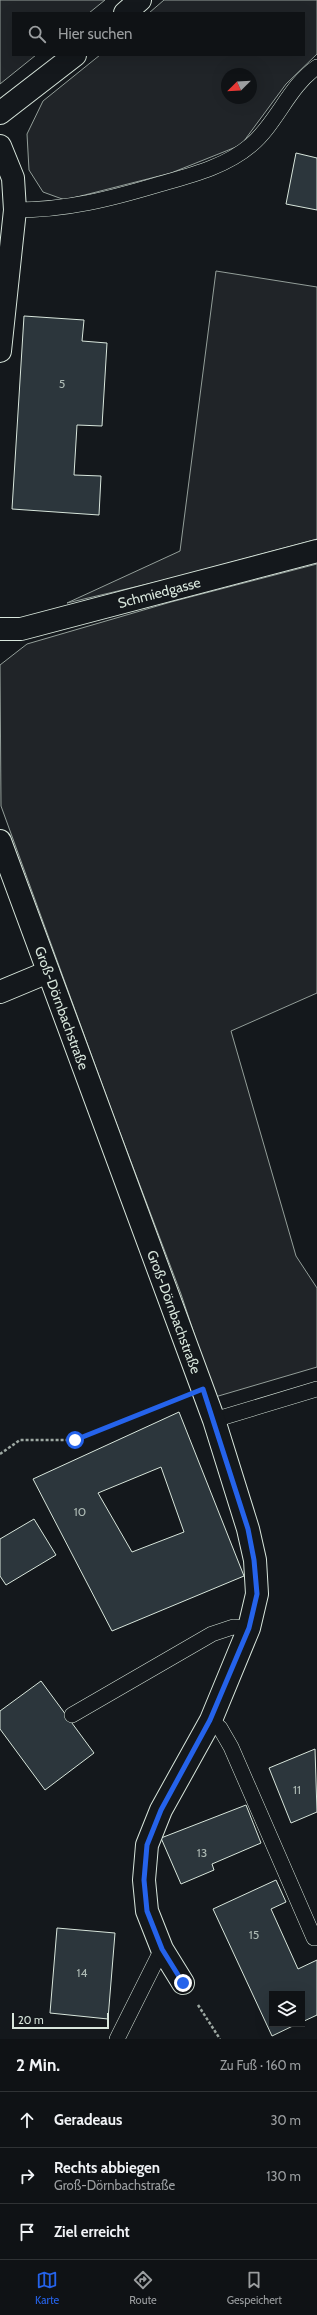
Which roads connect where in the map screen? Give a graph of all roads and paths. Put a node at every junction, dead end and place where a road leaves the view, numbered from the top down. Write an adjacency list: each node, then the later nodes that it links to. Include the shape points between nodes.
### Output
1 (140, 0): 2 (street)
2 (125, 12)
3 (74, 56): 5 (street)
4 (317, 67): 7 (lane, via 306,74 272,123 252,145 229,161 200,173 92,203 47,210)
5 (0, 113)
6 (0, 146): 7 (street, via 13,178)
7 (15, 210): 8 (street)
8 (0, 351)
9 (317, 551): 10 (street, Schmiedgasse, via 29,627)
10 (0, 629)
11 (0, 842): 12 (street, Groß-Dörnbachstraße)
12 (48, 972): 13 (street); 14 (street, Groß-Dörnbachstraße)
13 (0, 992)
14 (203, 1389): 16 (street, Groß-Dörnbachstraße); 17 (path, via 75,1440 20,1440)
15 (317, 1389): 16 (lane)
16 (214, 1420): 18 (street, Groß-Dörnbachstraße, via 248,1529 254,1560 257,1594)
17 (0, 1454)
18 (249, 1628): 19 (lane, via 233,1627 212,1634); 20 (street, Groß-Dörnbachstraße)
19 (72, 1715)
20 (210, 1720): 21 (lane, via 220,1728 231,1747); 22 (street, Groß-Dörnbachstraße, via 161,1810 147,1845 144,1880 147,1911)
21 (314, 1938)
22 (162, 1949): 23 (street, Groß-Dörnbachstraße); 24 (lane)
23 (183, 1983): 25 (path)
24 (116, 2039)
25 (220, 2039)

